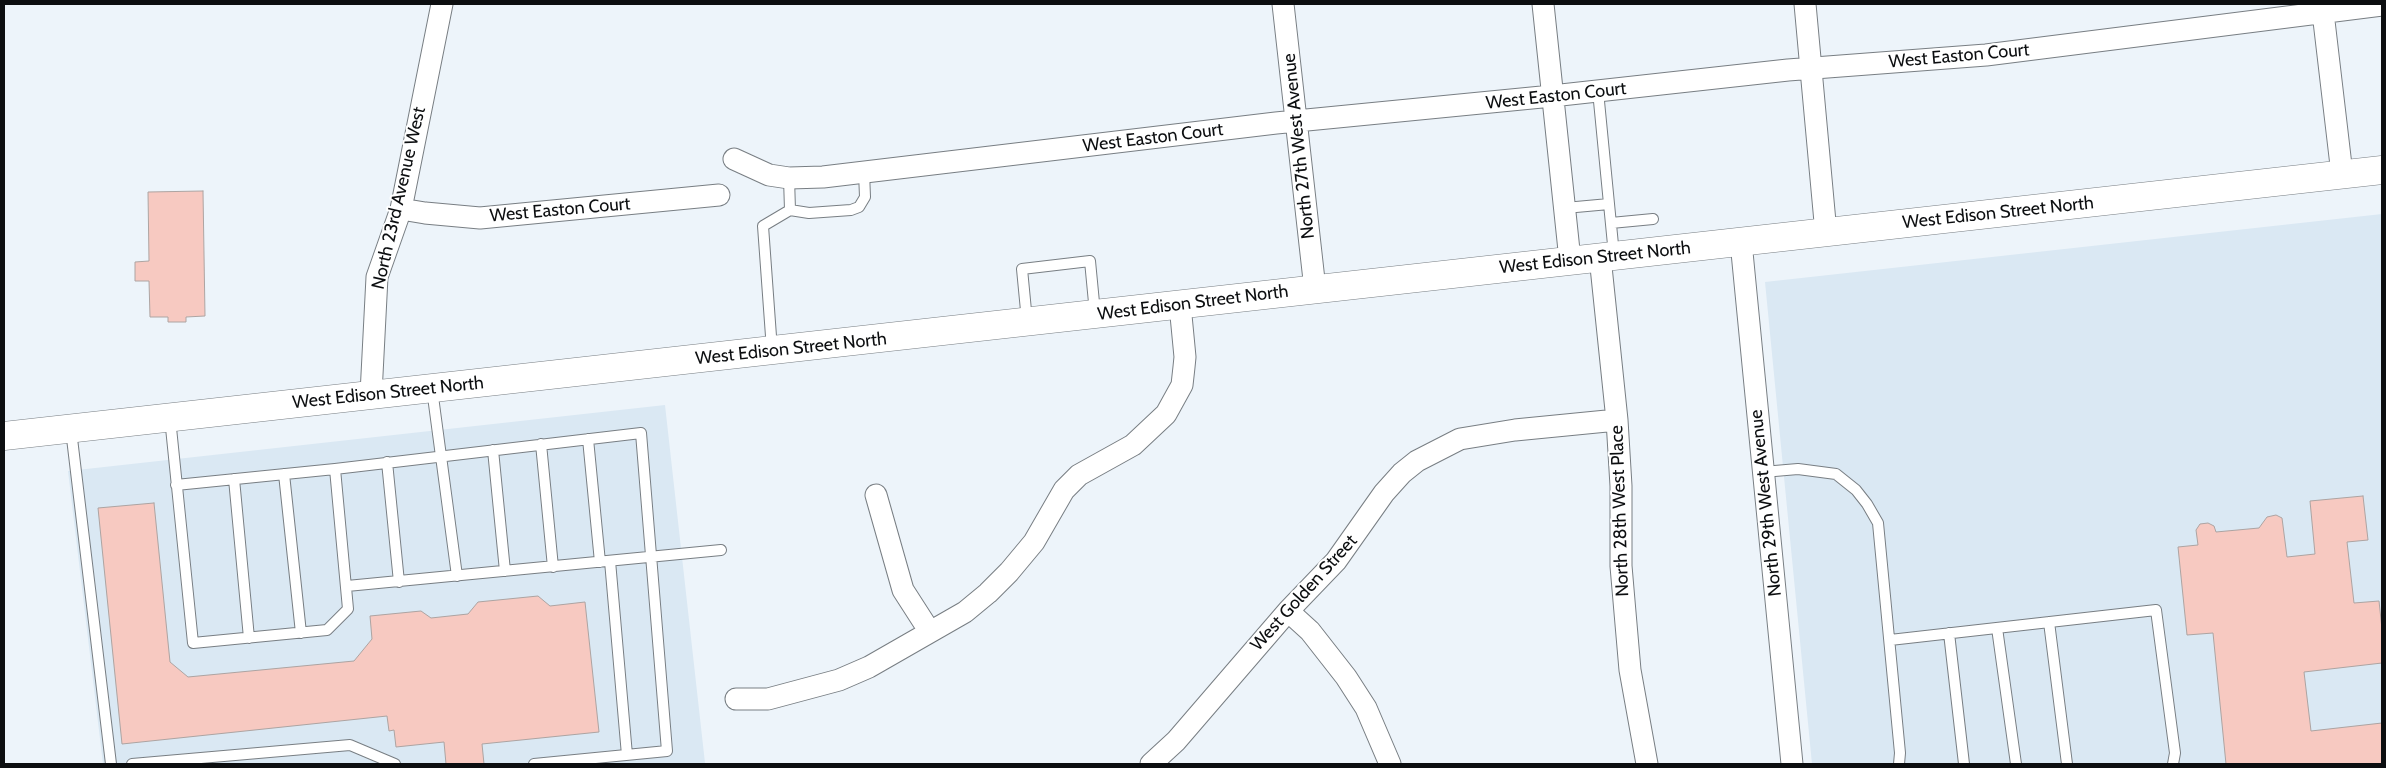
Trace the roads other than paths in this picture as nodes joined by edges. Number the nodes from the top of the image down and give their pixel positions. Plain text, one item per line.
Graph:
1 (442, 4) edge
2 (1283, 4) edge
3 (1543, 4) edge
4 (1805, 4) edge
5 (2382, 5) edge
6 (2323, 8) edge
7 (1812, 69) junction
8 (1598, 91) junction
9 (1552, 96) junction
10 (1296, 122) junction
11 (734, 158) dead end
12 (2382, 170) edge
13 (864, 172) junction
14 (2342, 174) junction
15 (789, 178) junction
16 (719, 196) dead end
17 (1609, 204) junction
18 (1564, 208) junction
19 (401, 209) junction
20 (790, 210) junction
21 (1653, 219) dead end
22 (1611, 223) junction
23 (1826, 233) junction
24 (1741, 242) junction
25 (1607, 256) junction
26 (1570, 260) junction
27 (1315, 289) junction
28 (1180, 304) junction
29 (1096, 314) junction
30 (1027, 323) junction
31 (772, 351) junction
32 (432, 388) junction
33 (371, 394) junction
34 (170, 417) junction
35 (1617, 420) junction
36 (71, 428) junction
37 (4, 436) edge
38 (588, 439) junction
39 (541, 444) junction
40 (494, 450) junction
41 (441, 456) junction
42 (387, 462) junction
43 (335, 469) junction
44 (1763, 472) junction
45 (284, 474) junction
46 (234, 479) junction
47 (176, 484) junction
48 (876, 495) dead end
49 (721, 550) dead end
50 (652, 557) junction
51 (605, 562) junction
52 (553, 567) junction
53 (505, 572) junction
54 (456, 576) junction
55 (399, 582) junction
56 (347, 586) junction
57 (1288, 611) junction
58 (2049, 622) junction
59 (1997, 628) junction
60 (930, 632) junction
61 (301, 633) junction
62 (1949, 633) junction
63 (249, 638) junction
64 (1890, 640) junction
65 (736, 699) dead end
66 (627, 755) junction
67 (111, 764) edge
68 (132, 764) edge
69 (395, 764) edge
70 (534, 764) edge
71 (1151, 764) edge
72 (1390, 764) edge
73 (1647, 764) edge
74 (1792, 764) edge
75 (1899, 764) edge
76 (1964, 764) edge
77 (2016, 764) edge
78 (2067, 764) edge
79 (2174, 764) edge

1 - 19 street, North 23rd Avenue West
2 - 10 street, North 27th West Avenue
3 - 9 street
4 - 7 street
5 - 6 street, West Easton Court
6 - 7 street, West Easton Court
6 - 14 street
7 - 8 street, West Easton Court
7 - 23 street
8 - 9 street, West Easton Court
8 - 17 lane
9 - 10 street, West Easton Court
9 - 18 street
10 - 13 street, West Easton Court
10 - 27 street, North 27th West Avenue
11 - 15 street, West Easton Court
12 - 14 main road, West Edison Street North
13 - 15 street, West Easton Court
13 - 20 lane
14 - 23 main road, West Edison Street North
15 - 20 lane
16 - 19 street, West Easton Court
17 - 18 lane
17 - 22 lane
18 - 26 street
19 - 33 street, North 23rd Avenue West
20 - 31 lane
21 - 22 lane
22 - 25 lane
23 - 24 main road, West Edison Street North
24 - 25 main road, West Edison Street North
24 - 44 street, North 29th West Avenue
25 - 26 main road, West Edison Street North
25 - 35 street, North 28th West Place
26 - 27 main road, West Edison Street North
27 - 28 main road, West Edison Street North
28 - 29 main road, West Edison Street North
28 - 60 street
29 - 30 main road, West Edison Street North
29 - 30 lane
30 - 31 main road, West Edison Street North
31 - 32 main road, West Edison Street North
32 - 33 main road, West Edison Street North
32 - 41 lane
33 - 34 main road, West Edison Street North
34 - 36 main road, West Edison Street North
34 - 47 lane
35 - 57 street, West Golden Street
35 - 73 street, North 28th West Place
36 - 37 main road, West Edison Street North
36 - 67 lane
38 - 39 lane
38 - 50 lane
38 - 51 lane
39 - 40 lane
39 - 52 lane
40 - 41 lane
40 - 53 lane
41 - 42 lane
41 - 54 lane
42 - 43 lane
42 - 55 lane
43 - 45 lane
43 - 56 lane
44 - 64 lane
44 - 74 street, North 29th West Avenue
45 - 46 lane
45 - 61 lane
46 - 47 lane
46 - 63 lane
47 - 63 lane
48 - 60 street
49 - 50 lane
50 - 51 lane
50 - 66 lane
51 - 52 lane
51 - 66 lane
52 - 53 lane
53 - 54 lane
54 - 55 lane
55 - 56 lane
56 - 61 lane
57 - 71 street, West Golden Street
57 - 72 street
58 - 59 lane
58 - 78 lane
58 - 79 lane
59 - 62 lane
59 - 77 lane
60 - 65 street
61 - 63 lane
62 - 64 lane
62 - 76 lane
64 - 75 lane
66 - 70 lane
68 - 69 lane

